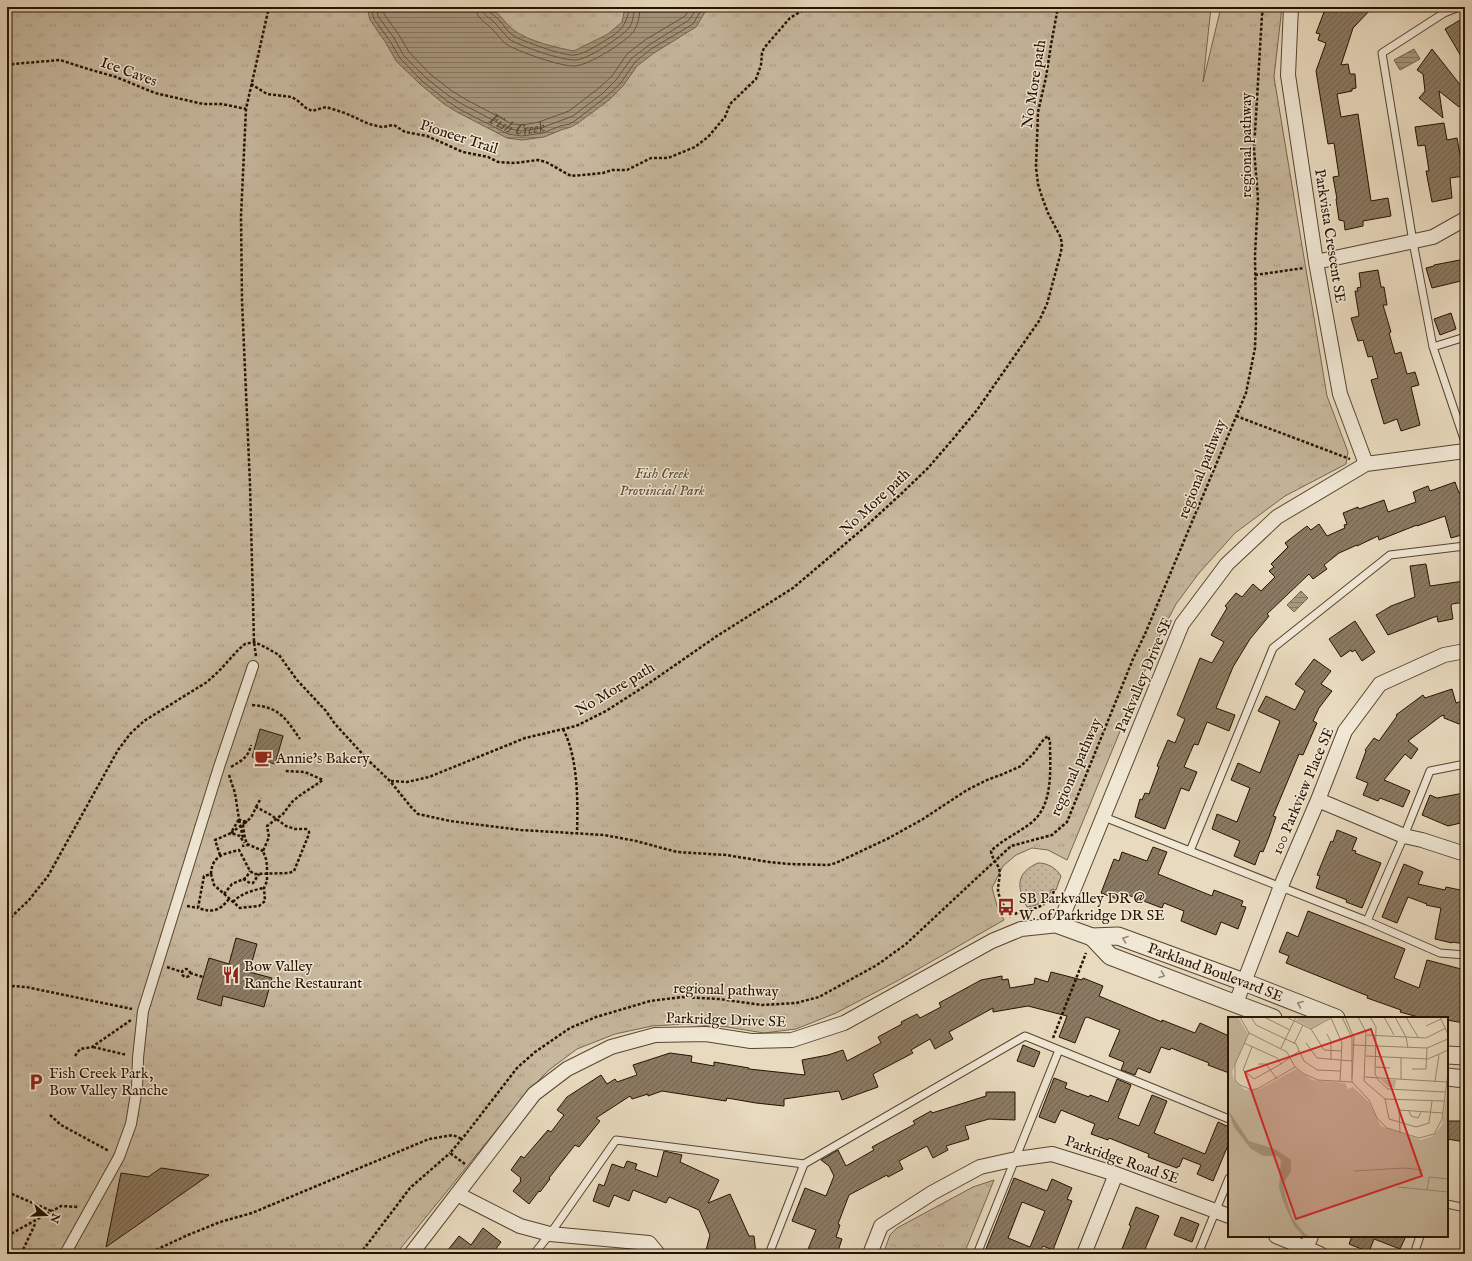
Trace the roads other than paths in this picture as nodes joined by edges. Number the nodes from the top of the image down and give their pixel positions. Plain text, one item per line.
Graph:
1 (1291, 7) edge
2 (1459, 7) edge
3 (1465, 219) edge
4 (1413, 242) junction
5 (1316, 262) junction
6 (1465, 337) edge
7 (1433, 347) junction
8 (1465, 442) edge
9 (1465, 451) edge
10 (1366, 464) junction
11 (1465, 546) edge
12 (1465, 651) edge
13 (253, 666) dead end
14 (1465, 764) edge
15 (1318, 800) junction
16 (1104, 817) junction
17 (1404, 836) junction
18 (1190, 851) junction
19 (1465, 854) edge
20 (1281, 886) junction
21 (1367, 921) junction
22 (1059, 925) junction
23 (1092, 937) junction
24 (1465, 955) edge
25 (1244, 982) junction
26 (1236, 1003) junction
27 (1271, 1017) edge
28 (1333, 1017) edge
29 (1058, 1050) junction
30 (1448, 1055) edge
31 (1465, 1056) edge
32 (1448, 1077) edge
33 (1465, 1079) edge
34 (1228, 1119) edge
35 (1016, 1159) junction
36 (804, 1164) junction
37 (1116, 1174) junction
38 (1228, 1180) edge
39 (457, 1194) junction
40 (1448, 1204) edge
41 (1465, 1207) edge
42 (1215, 1211) junction
43 (1228, 1216) edge
44 (550, 1234) junction
45 (1279, 1237) edge
46 (1420, 1237) edge
47 (1307, 1246) edge
48 (66, 1254) edge
49 (411, 1254) edge
50 (534, 1254) edge
51 (658, 1254) edge
52 (769, 1254) edge
53 (870, 1254) edge
54 (977, 1254) edge
55 (1084, 1254) edge
56 (1198, 1254) edge
57 (1320, 1254) edge
58 (1414, 1254) edge

1 - 5 street, Parkvista Crescent SE
2 - 4 lane
3 - 4 street
4 - 5 street
4 - 7 lane
5 - 10 street, Parkvista Crescent SE
6 - 7 lane
7 - 8 lane
9 - 10 street, Parkvalley Drive SE
10 - 16 street, Parkvalley Drive SE
11 - 18 lane
12 - 15 street, 100 Parkview Place SE
13 - 48 street
14 - 17 lane
15 - 17 street
15 - 20 street, 100 Parkview Place SE
16 - 18 lane
16 - 22 street, Parkvalley Drive SE
17 - 19 street
17 - 21 lane
18 - 20 lane
20 - 21 lane
20 - 25 street, 100 Parkview Place SE
21 - 24 lane
22 - 23 street, Parkland Boulevard SE
22 - 39 street, Parkridge Drive SE
25 -> 23 street, Parkland Boulevard SE
23 -> 26 street, Parkland Boulevard SE
25 - 26 street, 100 Parkview Place SE
28 -> 25 street, Parkland Boulevard SE
26 - 27 street, Parkland Boulevard SE
29 - 34 lane
29 - 35 lane
29 - 36 lane
30 - 31 street
32 - 33 street
35 - 37 street, Parkridge Road SE
35 - 53 street, Parkridge Road SE
35 - 54 lane
36 - 44 lane
36 - 52 lane
37 - 42 street, Parkridge Road SE
37 - 55 street
38 - 42 lane
39 - 44 street
39 - 49 street, Parkridge Drive SE
40 - 41 lane
42 - 43 street, Parkridge Road SE
42 - 56 lane
44 - 50 lane
44 - 51 street
45 - 47 street
46 - 58 lane
47 - 57 street

